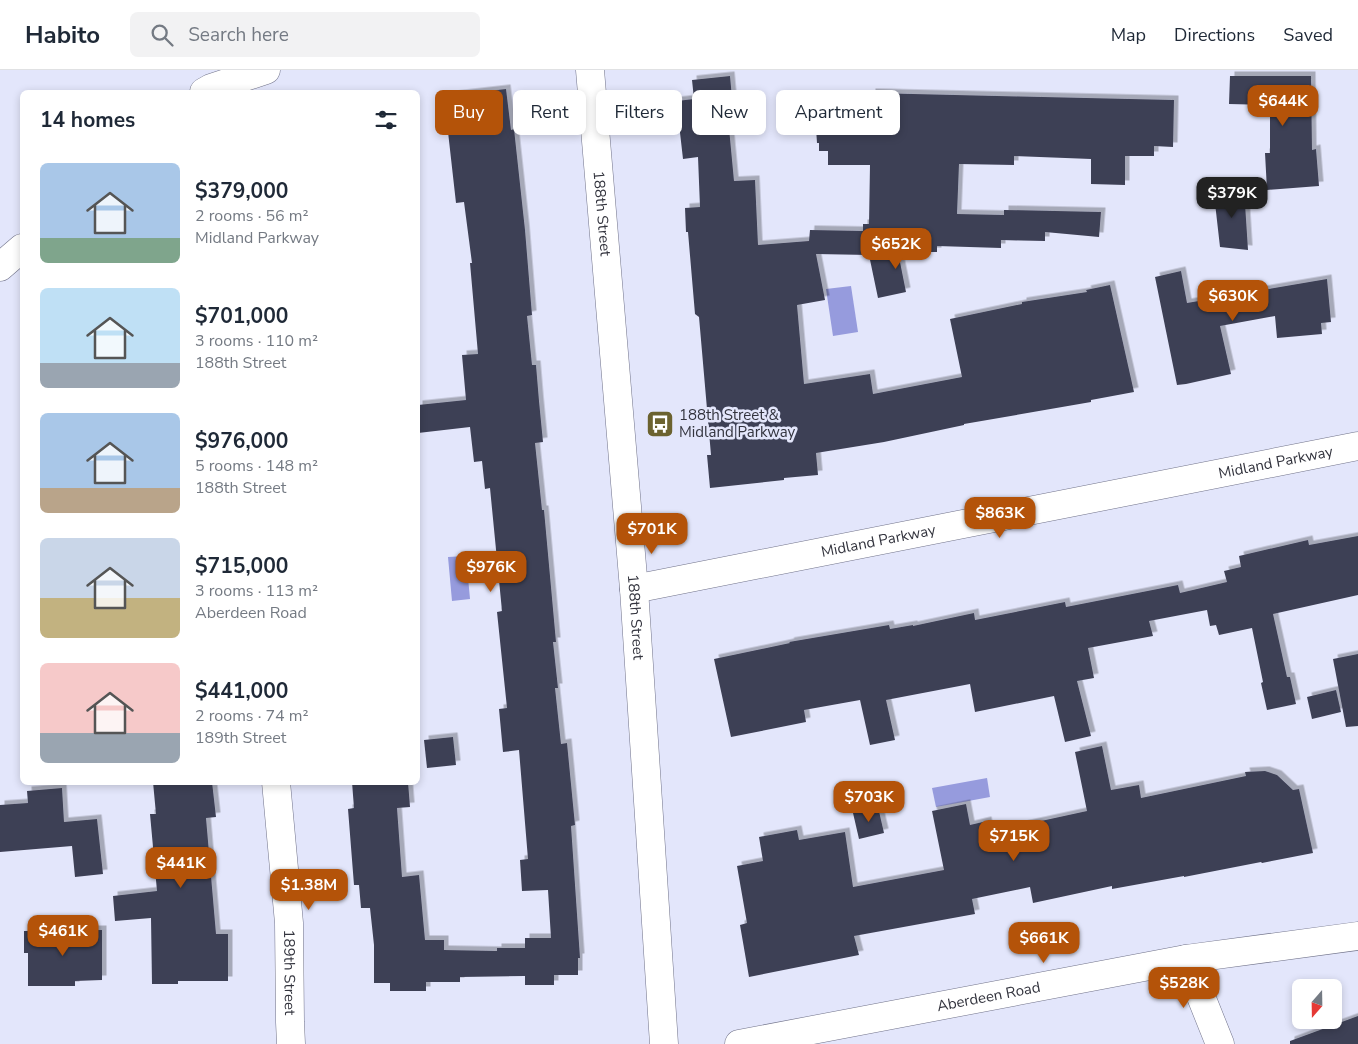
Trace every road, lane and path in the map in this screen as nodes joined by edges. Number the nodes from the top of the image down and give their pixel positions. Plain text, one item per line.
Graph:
1 (266, 70) edge
2 (590, 70) edge
3 (212, 90) edge
4 (20, 250) edge
5 (0, 267) edge
6 (1358, 446) edge
7 (634, 589) junction
8 (276, 785) edge
9 (1358, 936) edge
10 (1186, 959) junction
11 (292, 1044) edge
12 (664, 1044) edge
13 (739, 1044) edge
14 (1220, 1044) edge

1 - 3 street
2 - 7 street, 188th Street
4 - 5 street
6 - 7 street, Midland Parkway
7 - 12 street, 188th Street
8 - 11 street, 189th Street
9 - 10 street, Aberdeen Road
10 - 13 street, Aberdeen Road
10 - 14 street

